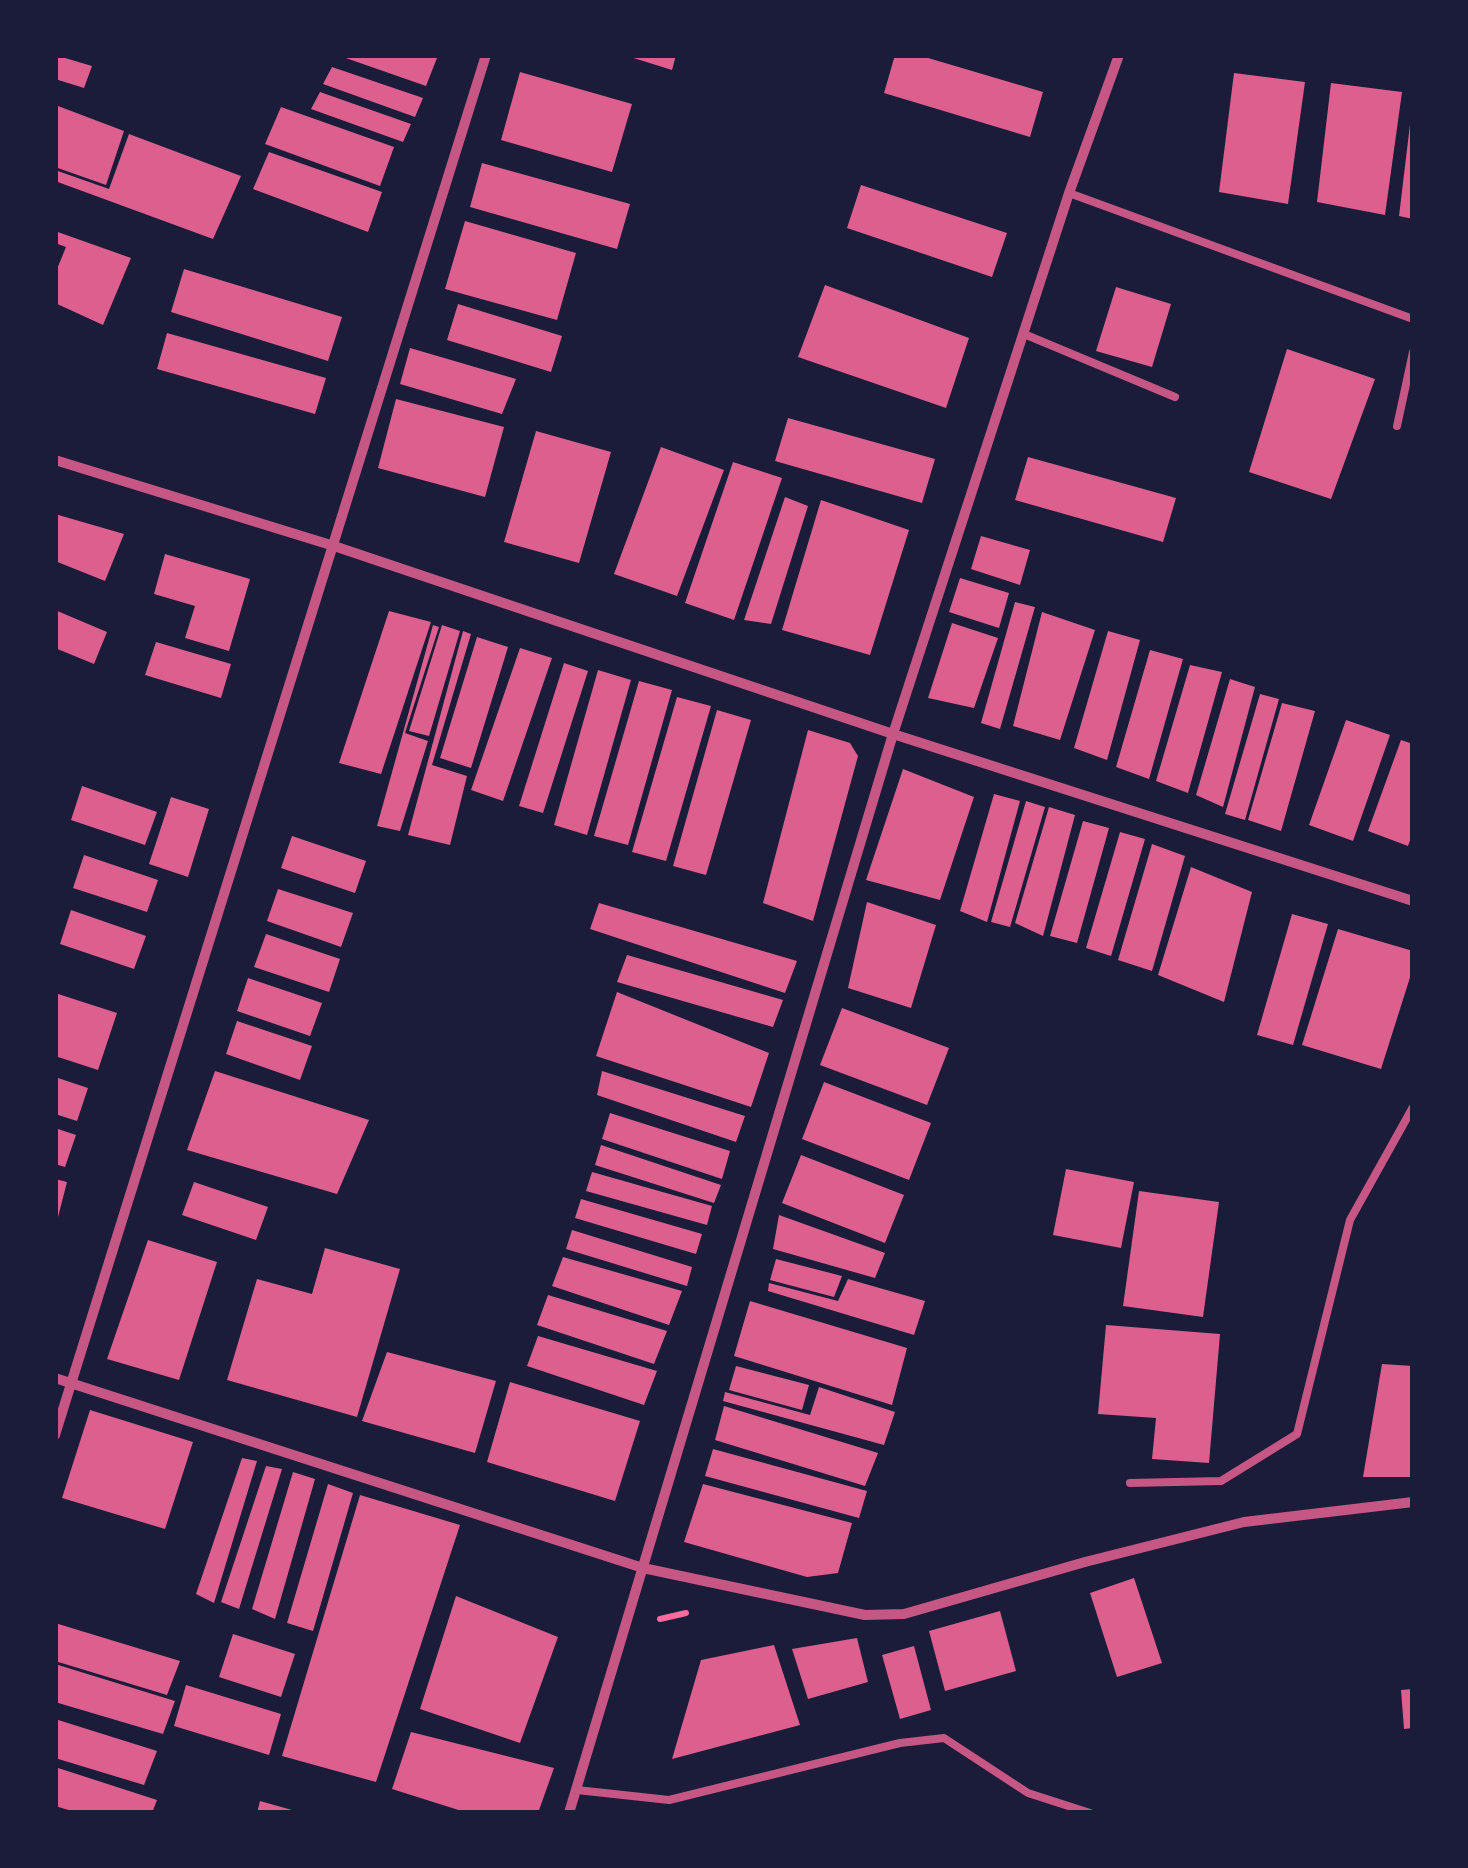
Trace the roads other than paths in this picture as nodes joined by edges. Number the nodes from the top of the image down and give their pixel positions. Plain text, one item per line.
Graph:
1 (486, 55) edge
2 (1120, 55) edge
3 (1070, 193) junction
4 (1413, 319) edge
5 (1024, 334) junction
6 (1413, 352) edge
7 (1175, 398) dead end
8 (1397, 426) dead end
9 (55, 460) edge
10 (334, 546) junction
11 (893, 734) junction
12 (1413, 901) edge
13 (1413, 1107) edge
14 (55, 1378) edge
15 (71, 1383) junction
16 (55, 1435) edge
17 (1130, 1483) dead end
18 (1413, 1502) edge
19 (643, 1568) junction
20 (577, 1790) junction
21 (569, 1813) edge
22 (1090, 1813) edge

1 - 10 street
2 - 3 street
3 - 4 lane
3 - 5 street
5 - 7 lane
5 - 11 street
6 - 8 lane
9 - 10 street
10 - 11 street
10 - 15 street
11 - 12 street
11 - 19 street
13 - 17 lane
14 - 15 street
15 - 16 street
15 - 19 street
18 - 19 street
19 - 20 street
20 - 21 street
20 - 22 lane

